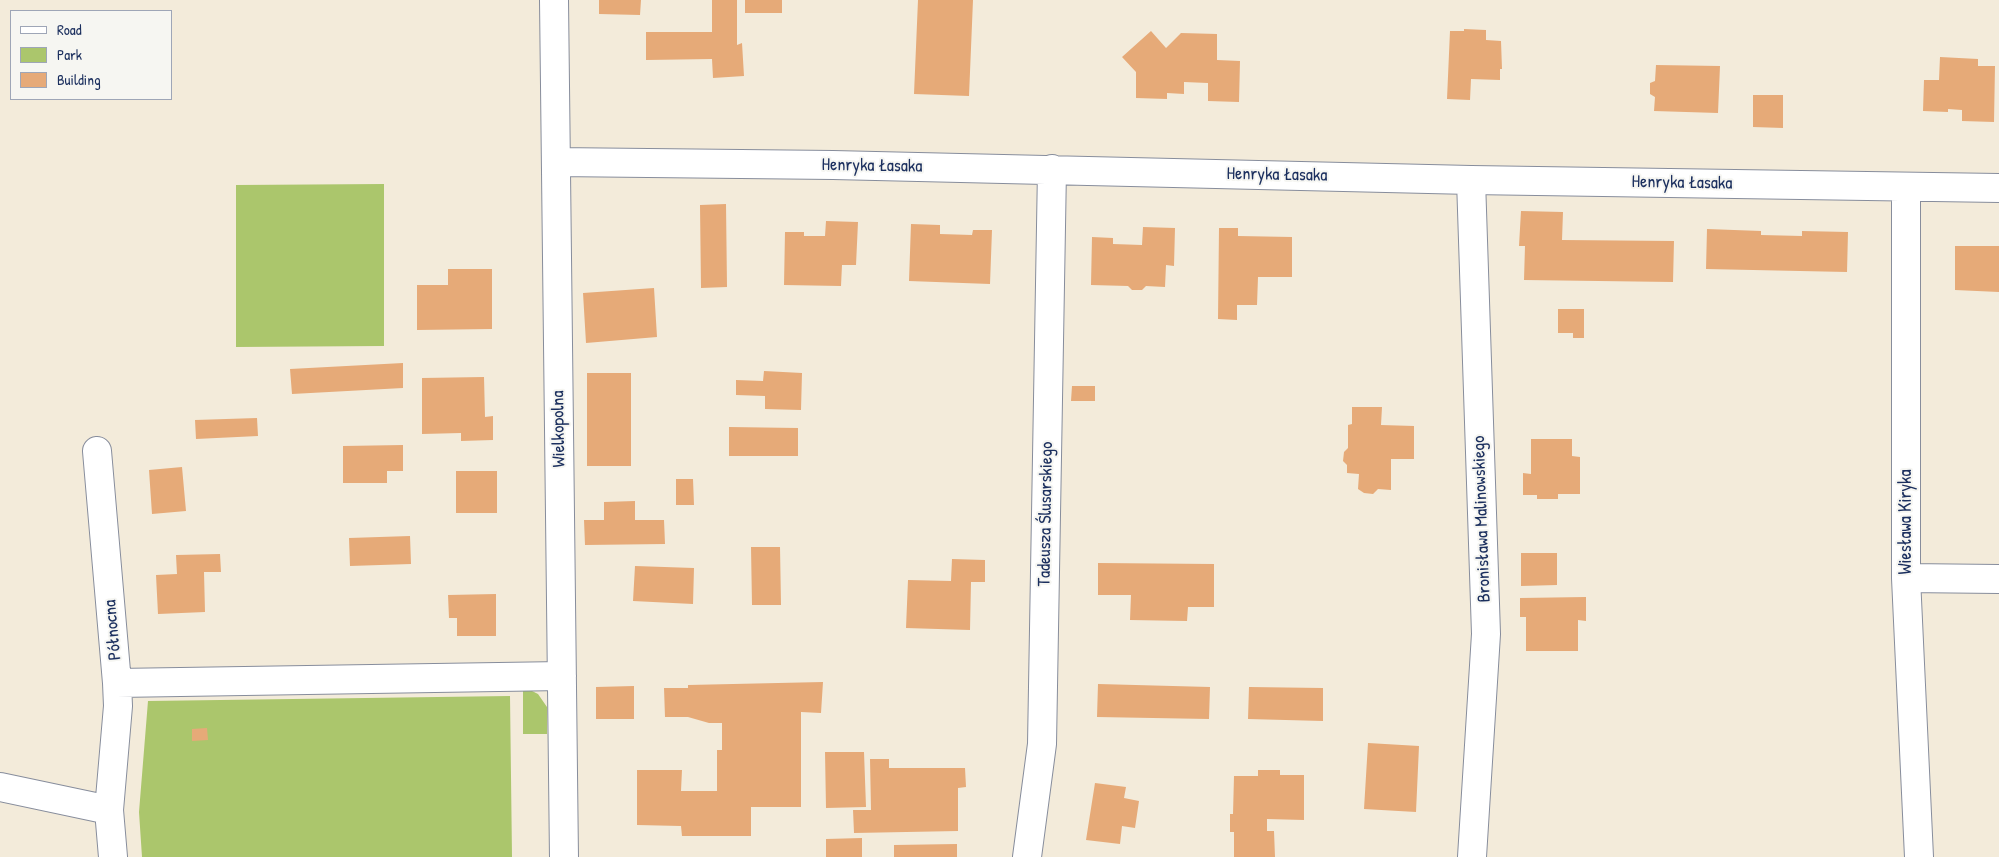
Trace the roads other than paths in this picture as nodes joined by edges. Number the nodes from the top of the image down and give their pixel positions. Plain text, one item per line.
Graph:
1 (554, 0) edge
2 (556, 162) junction
3 (1052, 169) junction
4 (1471, 180) junction
5 (1906, 187) junction
6 (1999, 188) edge
7 (97, 451) dead end
8 (1906, 578) junction
9 (1999, 579) edge
10 (562, 676) junction
11 (117, 683) junction
12 (0, 787) edge
13 (109, 810) junction
14 (113, 857) edge
15 (564, 857) edge
16 (1027, 857) edge
17 (1472, 857) edge
18 (1919, 857) edge

1 - 2 street, Wielkopolna
2 - 3 street, Henryka Łasaka
2 - 10 street, Wielkopolna
3 - 4 street, Henryka Łasaka
3 - 16 street, Tadeusza Ślusarskiego
4 - 5 street, Henryka Łasaka
4 - 17 street, Bronisława Malinowskiego
5 - 6 street, Henryka Łasaka
5 - 8 street, Wiesława Kiryka
7 - 11 street, Północna
8 - 9 street
8 - 18 street, Wiesława Kiryka
10 - 11 street
10 - 15 street, Wielkopolna
11 - 13 street, Północna
12 - 13 street
13 - 14 street, Północna

